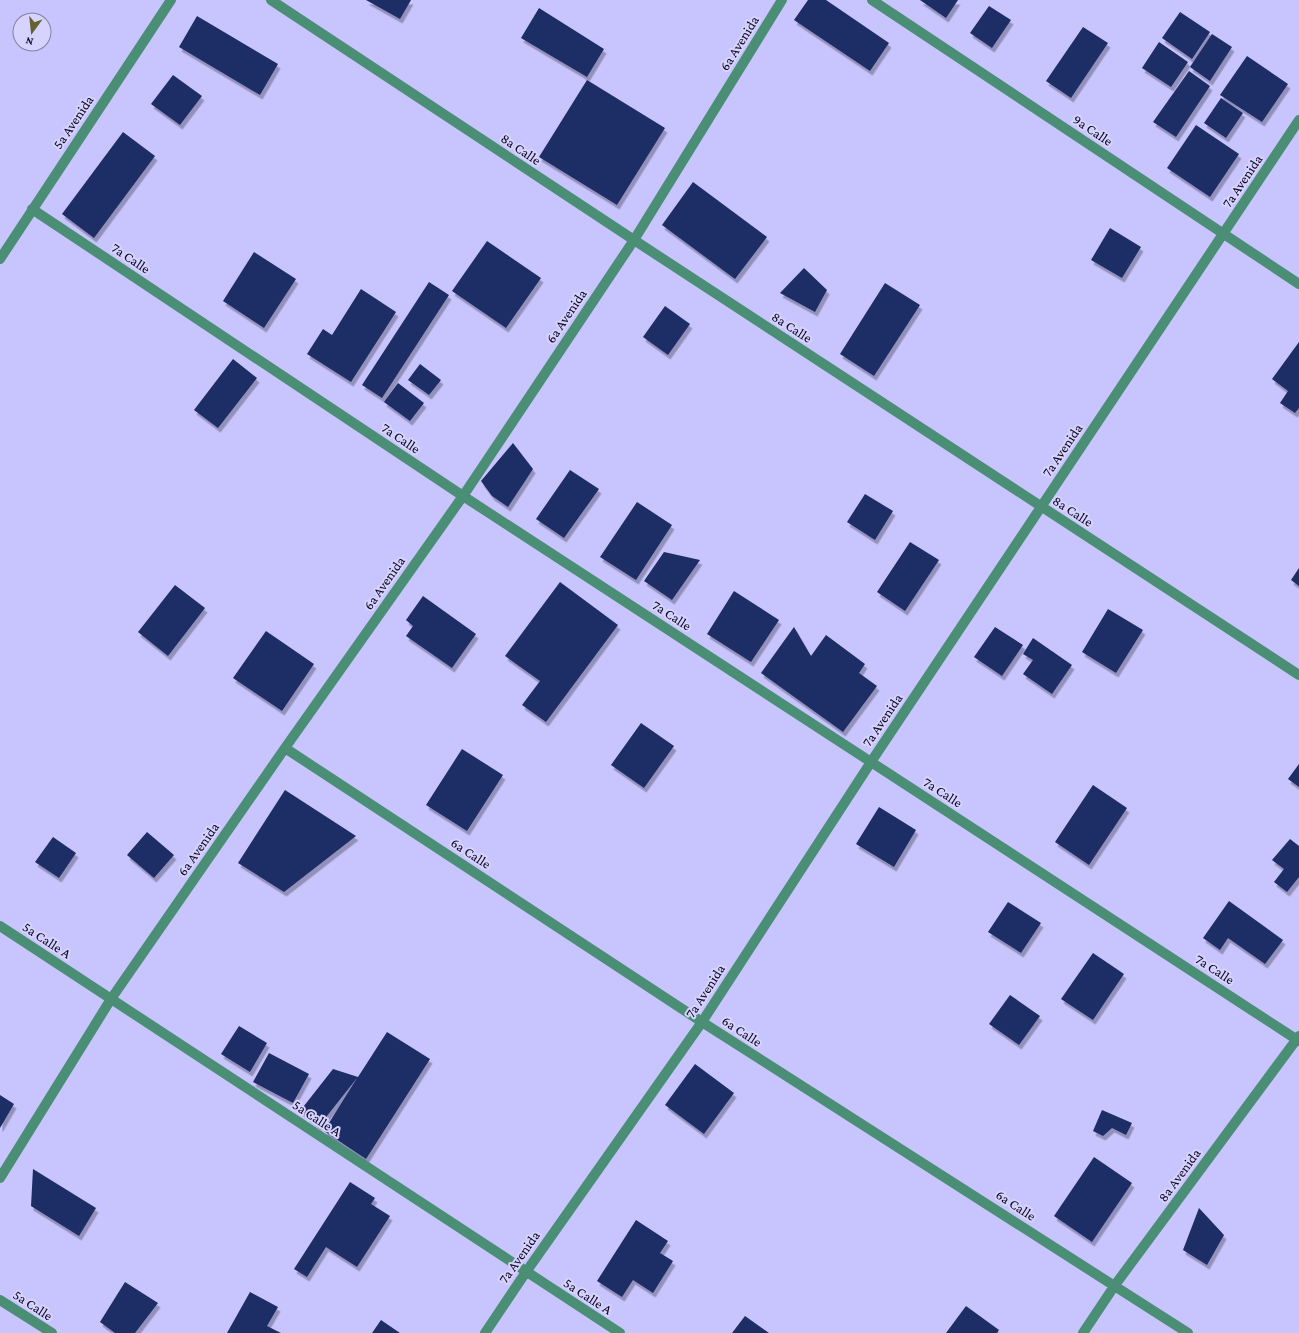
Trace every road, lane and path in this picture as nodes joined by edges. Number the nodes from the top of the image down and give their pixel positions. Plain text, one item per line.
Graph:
1 (171, 0) edge
2 (271, 0) edge
3 (782, 0) edge
4 (872, 0) edge
5 (1299, 120) edge
6 (32, 209) junction
7 (1224, 233) junction
8 (634, 240) junction
9 (0, 259) edge
10 (1299, 284) edge
11 (463, 496) junction
12 (1041, 507) junction
13 (1299, 675) edge
14 (285, 748) junction
15 (871, 762) junction
16 (0, 926) edge
17 (111, 999) junction
18 (702, 1022) junction
19 (1298, 1038) edge
20 (0, 1178) edge
21 (526, 1272) junction
22 (1115, 1285) junction
23 (0, 1300) edge
24 (52, 1333) edge
25 (485, 1333) edge
26 (620, 1333) edge
27 (1083, 1333) edge
28 (1188, 1333) edge

1 - 6 street, 5a Avenida
2 - 8 street, 8a Calle
3 - 8 street, 6a Avenida
4 - 7 street, 9a Calle
5 - 7 street, 7a Avenida
6 - 9 street, 5a Avenida
6 - 11 street, 7a Calle
7 - 10 street, 9a Calle
7 - 12 street, 7a Avenida
8 - 11 street, 6a Avenida
8 - 12 street, 8a Calle
11 - 14 street, 6a Avenida
11 - 15 street, 7a Calle
12 - 13 street, 8a Calle
12 - 15 street, 7a Avenida
14 - 17 street, 6a Avenida
14 - 18 street, 6a Calle
15 - 18 street, 7a Avenida
15 - 19 street, 7a Calle
16 - 17 street, 5a Calle A
17 - 20 street, 6a Avenida
17 - 21 street, 5a Calle A
18 - 21 street, 7a Avenida
18 - 22 street, 6a Calle
19 - 22 street, 8a Avenida
21 - 25 street, 7a Avenida
21 - 26 street, 5a Calle A
22 - 27 street, 8a Avenida
22 - 28 street, 6a Calle
23 - 24 street, 5a Calle

